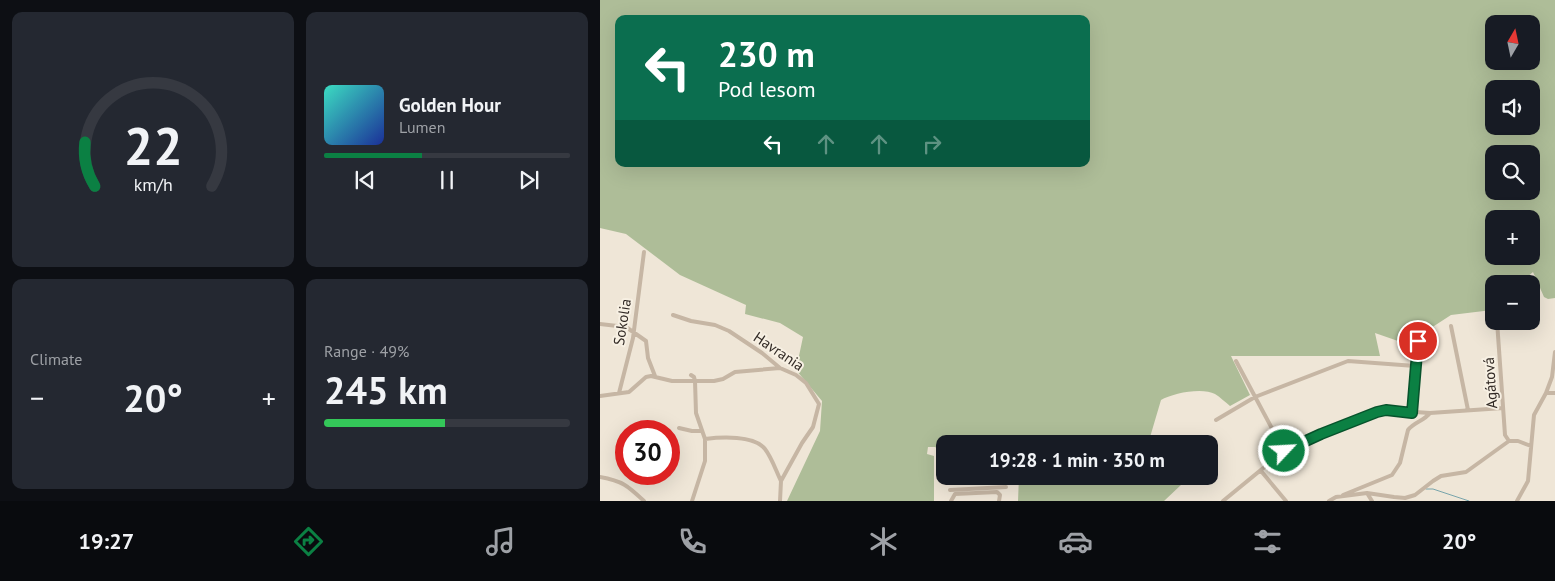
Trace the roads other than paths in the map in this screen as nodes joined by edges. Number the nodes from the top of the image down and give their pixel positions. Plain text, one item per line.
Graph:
1 (644, 252) dead end
2 (673, 315) dead end
3 (600, 324) edge
4 (1451, 326) dead end
5 (1498, 330) edge
6 (633, 332) junction
7 (1418, 341) dead end
8 (1555, 352) edge
9 (1236, 361) dead end
10 (1415, 366) junction
11 (780, 368) junction
12 (655, 376) junction
13 (690, 376) dead end
14 (695, 381) junction
15 (618, 393) junction
16 (1546, 393) junction
17 (1555, 393) edge
18 (600, 396) edge
19 (1255, 397) junction
20 (1503, 408) junction
21 (1468, 410) junction
22 (1412, 413) junction
23 (1430, 413) junction
24 (1216, 420) dead end
25 (680, 428) edge
26 (701, 431) junction
27 (705, 439) junction
28 (1509, 441) junction
29 (1531, 446) junction
30 (1284, 451) junction
31 (1260, 471) junction
32 (600, 477) edge
33 (781, 481) junction
34 (1364, 486) junction
35 (1006, 487) dead end
36 (950, 490) dead end
37 (987, 490) junction
38 (966, 492) junction
39 (1367, 493) junction
40 (1336, 497) junction
41 (644, 501) edge
42 (692, 501) edge
43 (780, 501) edge
44 (951, 501) edge
45 (999, 501) edge
46 (1223, 501) edge
47 (1286, 501) edge
48 (1329, 501) edge
49 (1372, 501) edge
50 (1517, 501) edge

1 - 6 street, Sokolia
2 - 11 street, Havrania
3 - 6 street
4 - 21 street
5 - 20 street, Agátová
6 - 12 street
6 - 15 street, Sokolia
7 - 10 street
8 - 16 street
9 - 19 street
10 - 19 street
10 - 22 street
11 - 14 street
11 - 33 street, Havrania
12 - 14 street
12 - 15 street
13 - 14 street
14 - 26 street
15 - 18 street
16 - 17 street
16 - 29 street
19 - 24 street
19 - 30 street
20 - 21 street
20 - 28 street, Agátová
21 - 23 street
22 - 23 street
22 - 30 street
23 - 34 street
25 - 26 street
26 - 27 street
27 - 33 street
27 - 42 street
28 - 29 street
28 - 39 street
29 - 50 street
30 - 31 street
31 - 46 street
31 - 47 street
32 - 41 street
33 - 43 street, Havrania
34 - 39 street
34 - 40 street
35 - 37 street
36 - 38 street
37 - 38 street
37 - 45 street
38 - 44 street
39 - 40 street
39 - 49 street
40 - 48 street

